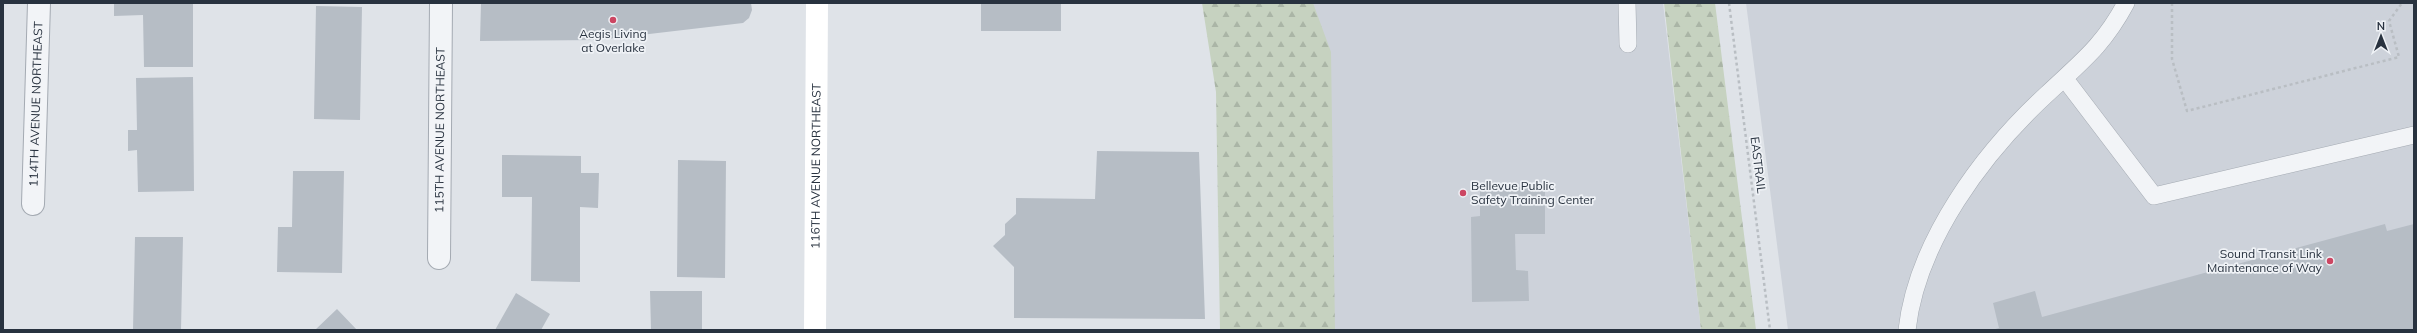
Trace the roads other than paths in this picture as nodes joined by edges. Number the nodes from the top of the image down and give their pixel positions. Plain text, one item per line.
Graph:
1 (39, 3) edge
2 (441, 3) edge
3 (817, 3) edge
4 (1627, 3) edge
5 (2126, 3) edge
6 (1628, 44) dead end
7 (2065, 79) junction
8 (2414, 134) edge
9 (33, 204) dead end
10 (439, 258) dead end
11 (816, 330) edge
12 (1907, 330) edge

1 - 9 street, 114TH AVENUE NORTHEAST
2 - 10 street, 115TH AVENUE NORTHEAST
3 - 11 main road, 116TH AVENUE NORTHEAST
4 - 6 lane
5 - 7 lane
7 - 8 lane
7 - 12 lane

